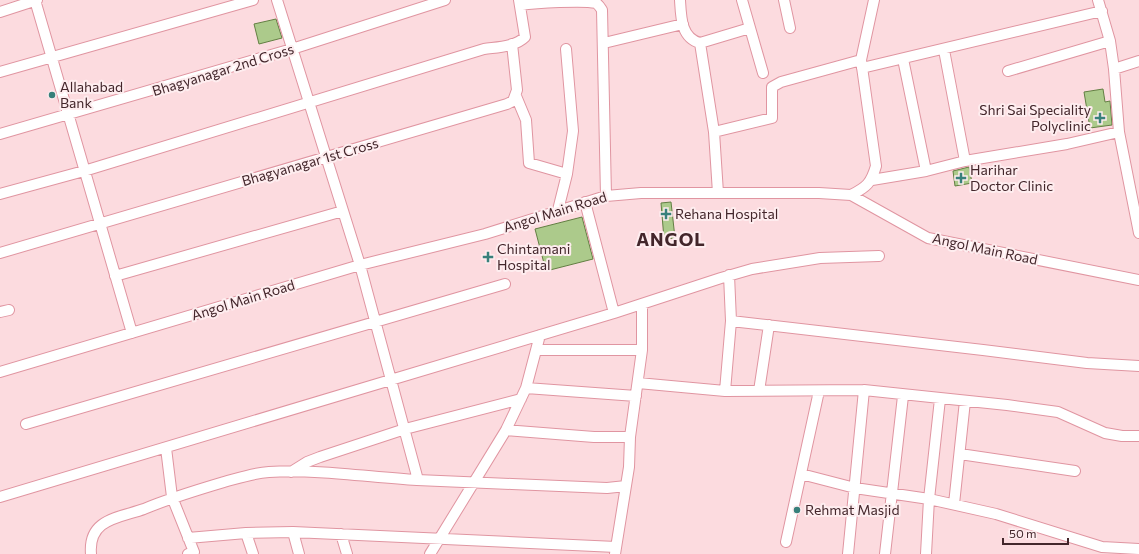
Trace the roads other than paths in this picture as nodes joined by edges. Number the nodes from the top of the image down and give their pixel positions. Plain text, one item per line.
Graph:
1 (35, 0) edge
2 (253, 0) edge
3 (277, 0) edge
4 (445, 0) edge
5 (680, 0) edge
6 (742, 0) edge
7 (784, 0) edge
8 (874, 0) edge
9 (1098, 0) edge
10 (520, 2) edge
11 (1102, 11) junction
12 (0, 12) edge
13 (683, 24) junction
14 (750, 28) junction
15 (790, 28) dead end
16 (1110, 41) junction
17 (604, 43) junction
18 (700, 43) junction
19 (512, 44) junction
20 (292, 49) junction
21 (566, 49) dead end
22 (944, 50) junction
23 (51, 57) junction
24 (903, 59) junction
25 (1139, 61) edge
26 (861, 64) junction
27 (1114, 68) junction
28 (1008, 71) dead end
29 (0, 72) edge
30 (763, 73) dead end
31 (516, 96) junction
32 (309, 102) junction
33 (68, 115) junction
34 (714, 132) junction
35 (1119, 132) junction
36 (0, 134) edge
37 (326, 157) junction
38 (965, 162) junction
39 (84, 171) junction
40 (926, 171) junction
41 (566, 174) junction
42 (872, 180) junction
43 (718, 193) junction
44 (0, 194) edge
45 (851, 195) junction
46 (606, 196) junction
47 (585, 202) junction
48 (558, 210) junction
49 (343, 211) junction
50 (100, 224) junction
51 (1139, 233) edge
52 (0, 254) edge
53 (879, 256) dead end
54 (360, 265) junction
55 (115, 276) junction
56 (729, 276) junction
57 (1139, 280) edge
58 (505, 284) dead end
59 (642, 304) junction
60 (614, 313) junction
61 (376, 321) junction
62 (731, 321) junction
63 (769, 325) junction
64 (132, 333) junction
65 (540, 334) junction
66 (536, 350) junction
67 (642, 350) junction
68 (1139, 366) edge
69 (0, 372) edge
70 (392, 380) junction
71 (638, 383) junction
72 (526, 388) junction
73 (864, 390) junction
74 (725, 391) junction
75 (759, 391) junction
76 (819, 391) junction
77 (636, 396) junction
78 (903, 396) junction
79 (521, 399) junction
80 (940, 399) junction
81 (965, 401) junction
82 (26, 424) dead end
83 (405, 429) junction
84 (506, 430) junction
85 (1139, 436) edge
86 (630, 437) junction
87 (166, 448) junction
88 (960, 454) junction
89 (1075, 471) dead end
90 (291, 472) junction
91 (801, 474) junction
92 (418, 480) junction
93 (474, 482) junction
94 (626, 486) junction
95 (855, 488) junction
96 (891, 493) junction
97 (0, 496) edge
98 (172, 497) junction
99 (929, 499) junction
100 (954, 504) junction
101 (293, 532) junction
102 (246, 533) junction
103 (341, 534) junction
104 (188, 538) junction
105 (437, 540) junction
106 (786, 542) dead end
107 (1139, 549) edge
108 (616, 550) edge
109 (192, 553) edge
110 (92, 554) edge
111 (252, 554) edge
112 (299, 554) edge
113 (347, 554) edge
114 (430, 554) edge
115 (848, 554) edge
116 (885, 554) edge
117 (926, 554) edge

1 - 12 street
1 - 23 street
2 - 23 street
3 - 20 street
4 - 20 street, Bhagyanagar 2nd Cross
5 - 13 street
6 - 14 street
7 - 15 street
8 - 26 street
9 - 11 street
10 - 17 street
10 - 19 street
11 - 16 street
11 - 22 street
13 - 17 street
13 - 18 street
14 - 18 street
14 - 30 street
16 - 27 street
16 - 28 street
17 - 46 street
18 - 34 street
19 - 31 street
19 - 32 street
20 - 32 street
20 - 33 street, Bhagyanagar 2nd Cross
21 - 41 street
22 - 24 street
22 - 38 street
23 - 29 street
23 - 33 street
24 - 26 street
24 - 40 street
25 - 27 street
26 - 34 street
26 - 42 street
27 - 35 street
31 - 37 street, Bhagyanagar 1st Cross
31 - 41 street
32 - 37 street
32 - 39 street
33 - 36 street, Bhagyanagar 2nd Cross
33 - 39 street
34 - 43 street
35 - 38 street
35 - 51 street
37 - 49 street
37 - 50 street, Bhagyanagar 1st Cross
38 - 40 street
39 - 44 street
39 - 50 street
40 - 42 street
41 - 48 street
42 - 45 street
43 - 45 street, Angol Main Road
43 - 46 street, Angol Main Road
45 - 57 street, Angol Main Road
46 - 47 street, Angol Main Road
47 - 48 street, Angol Main Road
47 - 60 street
48 - 54 street, Angol Main Road
49 - 54 street
49 - 55 street
50 - 52 street, Bhagyanagar 1st Cross
50 - 55 street
53 - 56 street
54 - 61 street
54 - 64 street, Angol Main Road
55 - 64 street
56 - 59 street
56 - 62 street
58 - 61 street
59 - 60 street
59 - 67 street
60 - 65 street
61 - 70 street
61 - 82 street
62 - 63 street
62 - 74 street
63 - 68 street
63 - 75 street
64 - 69 street, Angol Main Road
65 - 66 street
65 - 70 street
66 - 67 street
66 - 72 street
67 - 71 street
70 - 83 street
70 - 87 street
71 - 74 street
71 - 77 street
72 - 77 street
72 - 79 street
73 - 76 street
73 - 78 street
73 - 95 street
74 - 75 street
75 - 76 street
76 - 91 street
77 - 86 street
78 - 80 street
78 - 96 street
79 - 83 street
79 - 84 street
80 - 81 street
80 - 99 street
81 - 85 street
81 - 88 street
83 - 90 street
83 - 92 street
84 - 86 street
84 - 93 street
86 - 94 street
87 - 97 street
87 - 98 street
88 - 89 street
88 - 100 street
90 - 92 street
90 - 98 street
91 - 95 street
91 - 106 street
92 - 93 street
93 - 94 street
93 - 105 street
94 - 108 street
95 - 96 street
95 - 115 street
96 - 99 street
96 - 116 street
98 - 104 street
98 - 110 street
99 - 100 street
99 - 117 street
100 - 107 street
101 - 102 street
101 - 103 street
101 - 112 street
102 - 104 street
102 - 111 street
103 - 105 street
103 - 113 street
104 - 109 street
105 - 108 street
105 - 114 street

